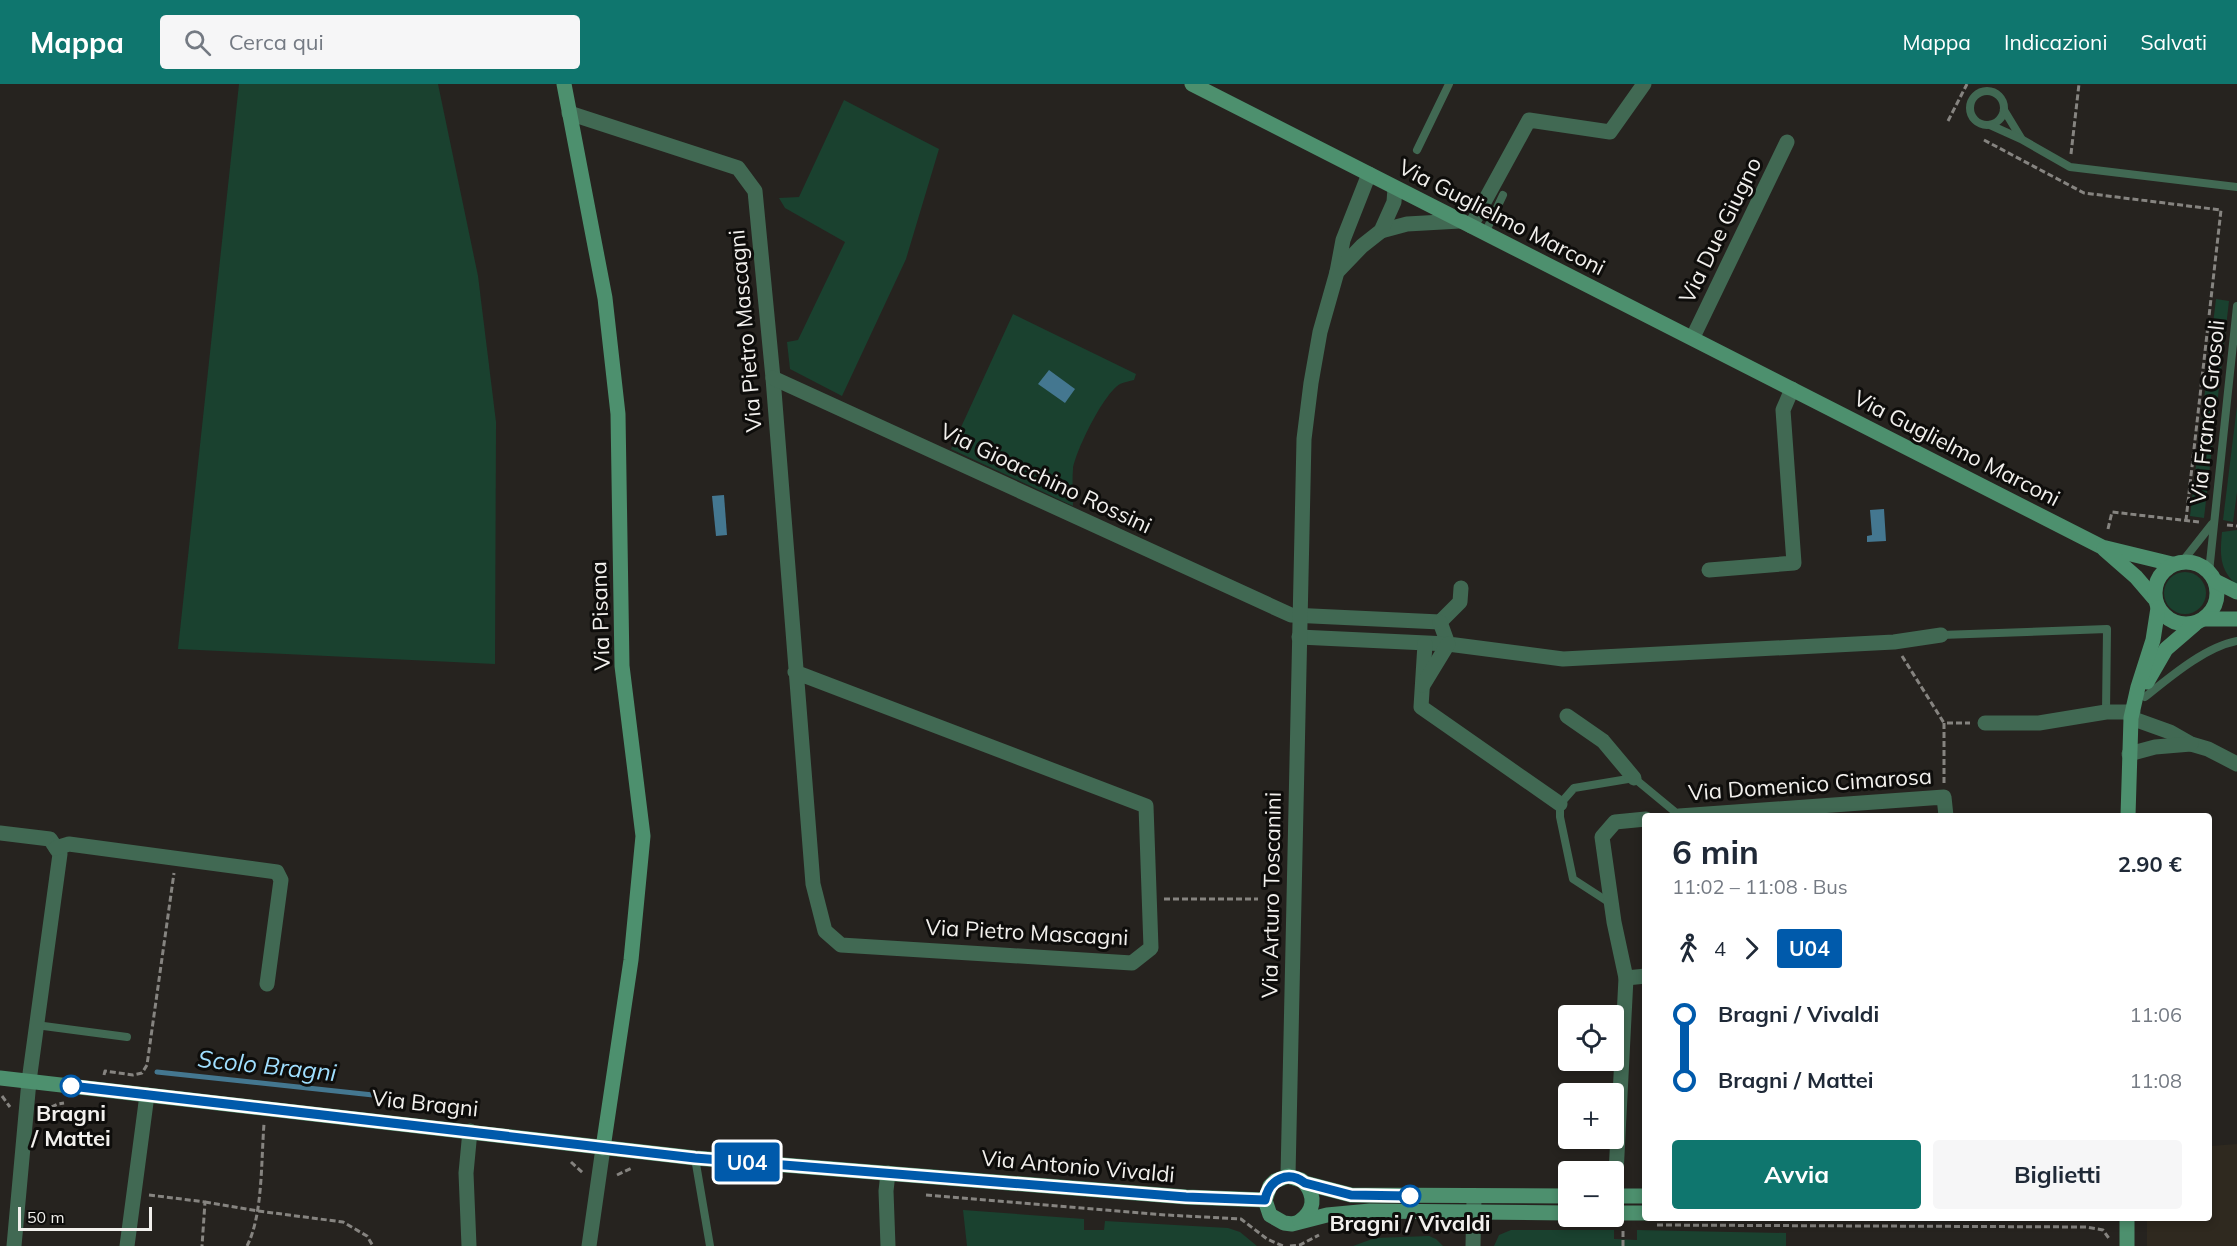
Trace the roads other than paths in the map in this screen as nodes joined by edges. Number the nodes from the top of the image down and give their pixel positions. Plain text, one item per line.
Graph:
1 (564, 84) edge
2 (1192, 84) edge
3 (1449, 84) edge
4 (1644, 84) edge
5 (2004, 110) junction
6 (569, 113) junction
7 (1990, 125) junction
8 (2021, 139) junction
9 (1787, 142) dead end
10 (1417, 150) dead end
11 (1369, 174) junction
12 (2237, 187) edge
13 (1395, 188) junction
14 (1503, 195) dead end
15 (1472, 227) junction
16 (1381, 231) junction
17 (1337, 272) junction
18 (2237, 306) edge
19 (1693, 338) junction
20 (773, 378) junction
21 (1792, 389) junction
22 (2213, 523) junction
23 (2102, 547) junction
24 (2177, 563) junction
25 (1709, 570) dead end
26 (2212, 577) junction
27 (1461, 588) dead end
28 (2237, 592) edge
29 (2156, 603) junction
30 (1300, 615) junction
31 (2237, 619) edge
32 (2200, 621) junction
33 (1440, 622) junction
34 (1941, 635) joint
35 (1299, 637) junction
36 (2237, 641) edge
37 (1425, 644) junction
38 (1448, 644) junction
39 (795, 672) junction
40 (1422, 688) junction
41 (2136, 708) junction
42 (2106, 712) junction
43 (1567, 716) dead end
44 (1985, 723) road end
45 (2191, 744) junction
46 (2129, 754) junction
47 (2237, 764) edge
48 (1634, 778) junction
49 (1560, 804) junction
50 (1675, 813) edge
51 (1719, 813) edge
52 (1946, 813) edge
53 (2128, 813) edge
54 (1642, 819) edge
55 (0, 833) edge
56 (56, 848) junction
57 (1611, 904) junction
58 (1642, 976) edge
59 (1626, 978) junction
60 (267, 984) dead end
61 (36, 1025) junction
62 (127, 1037) dead end
63 (0, 1078) edge
64 (28, 1081) junction
65 (147, 1095) junction
66 (470, 1131) junction
67 (603, 1148) junction
68 (695, 1158) junction
69 (1616, 1161) edge
70 (888, 1173) junction
71 (1288, 1176) junction
72 (1305, 1183) junction
73 (1474, 1196) junction
74 (1558, 1196) edge
75 (1624, 1196) edge
76 (1642, 1196) edge
77 (1265, 1200) junction
78 (1474, 1213) junction
79 (1558, 1218) edge
80 (1624, 1218) edge
81 (1642, 1219) edge
82 (1300, 1221) junction
83 (2127, 1221) edge
84 (14, 1246) edge
85 (127, 1246) edge
86 (469, 1246) edge
87 (588, 1246) edge
88 (710, 1246) edge
89 (888, 1246) edge
90 (1473, 1246) edge
91 (2127, 1246) edge

1 - 6 street, Via Pisana
2 - 11 street, Via Guglielmo Marconi
3 - 10 lane
4 - 15 street
5 - 7 lane
5 - 7 lane
5 - 8 lane
6 - 20 street, Via Pietro Mascagni
6 - 67 street, Via Pisana
7 - 8 lane
8 - 12 lane
9 - 19 street, Via Due Giugno
11 - 13 street, Via Guglielmo Marconi
11 - 17 street
13 - 15 street, Via Guglielmo Marconi
13 - 16 street, Via Arturo Toscanini
14 - 15 lane
15 - 16 street, Via Arturo Toscanini
15 - 19 street, Via Guglielmo Marconi
16 - 17 street, Via Arturo Toscanini
17 - 30 street, Via Arturo Toscanini
18 - 22 lane, Via Franco Grosoli
19 - 21 street, Via Guglielmo Marconi
20 - 30 street, Via Gioacchino Rossini
20 - 39 street, Via Pietro Mascagni
21 - 23 street, Via Guglielmo Marconi
21 - 25 street
22 - 24 lane, Via Franco Grosoli
22 - 26 lane, Via Franco Grosoli
23 - 24 street, Via Guglielmo Marconi
23 - 29 street, Via Guglielmo Marconi
24 - 26 street
24 - 29 street
26 - 28 street
26 - 32 street
27 - 33 street
29 - 32 street
29 - 41 street
30 - 33 street
30 - 35 street, Via Arturo Toscanini
31 - 32 street
32 - 41 street
33 - 38 street
34 - 38 street
34 - 42 lane
35 - 37 street
35 - 71 street, Via Arturo Toscanini
36 - 41 lane
37 - 38 street
37 - 40 street
38 - 40 street
39 - 39 street, Via Pietro Mascagni
40 - 49 street
41 - 42 street
41 - 45 street
41 - 46 street
42 - 44 street
43 - 48 street
45 - 46 street
45 - 47 street
46 - 53 street
48 - 49 lane
48 - 50 lane
49 - 57 lane
51 - 52 street, Via Domenico Cimarosa
54 - 57 street
55 - 56 street
56 - 60 street
56 - 61 street
57 - 59 street
58 - 59 street
59 - 69 street
61 - 62 lane
61 - 64 street
63 - 64 street, Via Bragni
64 - 65 street, Via Bragni
64 - 84 street
65 - 66 street, Via Bragni
65 - 85 street
66 - 67 street, Via Bragni
66 - 86 street
67 - 68 street, Via Antonio Vivaldi
67 - 87 street
68 - 70 street, Via Antonio Vivaldi
68 - 88 lane
70 - 77 street, Via Antonio Vivaldi
70 - 89 street
71 - 72 street
71 - 77 street
72 - 73 street
72 - 82 street
73 - 74 street
73 - 78 street
75 - 76 street
77 - 82 street
78 - 79 street
78 - 82 street
78 - 90 street
80 - 81 street
83 - 91 street

